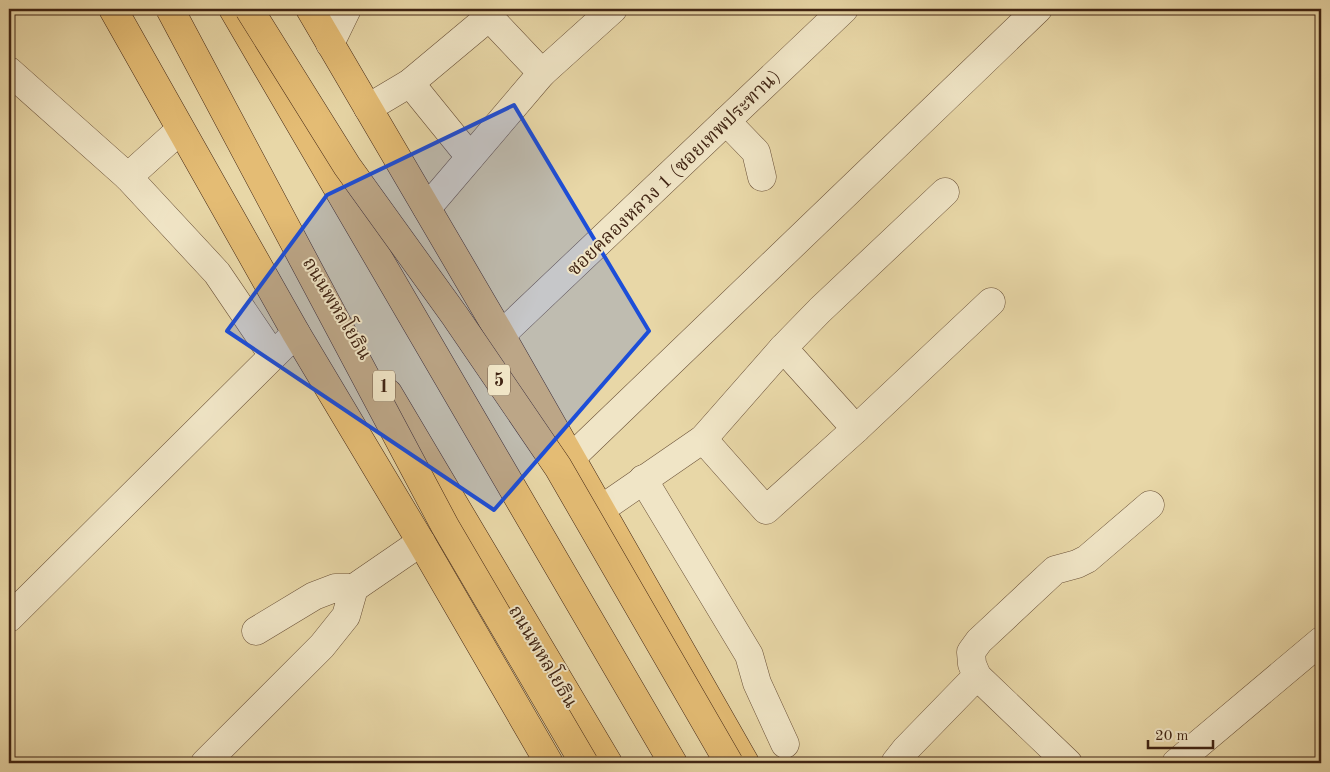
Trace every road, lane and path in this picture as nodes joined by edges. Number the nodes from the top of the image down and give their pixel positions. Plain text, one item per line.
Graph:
1 (112, 9) edge
2 (158, 9) edge
3 (170, 9) edge
4 (233, 9) edge
5 (249, 9) edge
6 (310, 9) edge
7 (347, 9) edge
8 (613, 9) edge
9 (844, 9) edge
10 (1038, 9) edge
11 (494, 13) edge
12 (330, 44) junction
13 (9, 71) edge
14 (542, 73) junction
15 (410, 83) junction
16 (368, 108) junction
17 (726, 121) junction
18 (180, 130) junction
19 (470, 157) junction
20 (128, 177) junction
21 (762, 177) dead end
22 (945, 192) dead end
23 (426, 208) junction
24 (991, 302) dead end
25 (296, 333) junction
26 (501, 335) junction
27 (783, 348) junction
28 (272, 354) junction
29 (856, 429) junction
30 (703, 439) junction
31 (571, 458) junction
32 (643, 480) junction
33 (1150, 505) dead end
34 (600, 510) junction
35 (421, 542) junction
36 (354, 588) junction
37 (9, 618) edge
38 (256, 631) dead end
39 (1321, 641) edge
40 (978, 676) junction
41 (727, 731) junction
42 (785, 744) dead end
43 (907, 759) edge
44 (205, 763) edge
45 (549, 763) edge
46 (584, 763) edge
47 (608, 763) edge
48 (673, 763) edge
49 (723, 763) edge
50 (729, 763) edge
51 (745, 763) edge
52 (1068, 763) edge
53 (1176, 763) edge

1 - 18 main road
2 - 47 main road, ถนนพหลโยธิน / 1
3 - 46 main road, bridge
4 - 48 main road
5 - 50 main road, 5, bridge
6 - 12 main road
7 - 12 street
8 - 14 street
9 - 17 street, ซอยคลองหลวง 1 (ซอยเทพประทาน)
10 - 31 street
11 - 14 street
11 - 15 street
12 - 16 main road
13 - 20 street
14 - 19 street
15 - 16 street
15 - 19 street
16 - 23 main road
17 - 21 street
17 - 26 street, ซอยคลองหลวง 1 (ซอยเทพประทาน)
18 - 20 street
18 - 25 main road
19 - 23 street
20 - 28 street
22 - 27 street
23 - 26 main road
24 - 29 street
25 - 28 street
25 - 35 main road
26 - 31 main road
27 - 29 street
27 - 30 street
28 - 37 street
29 - 30 street
30 - 32 street
31 - 34 main road
32 - 34 street
32 - 42 street
33 - 40 street
34 - 41 main road
35 - 36 street
35 - 45 main road
36 - 38 street
36 - 44 street
39 - 53 street
40 - 43 street
40 - 52 street
41 - 49 main road
41 - 51 main road

